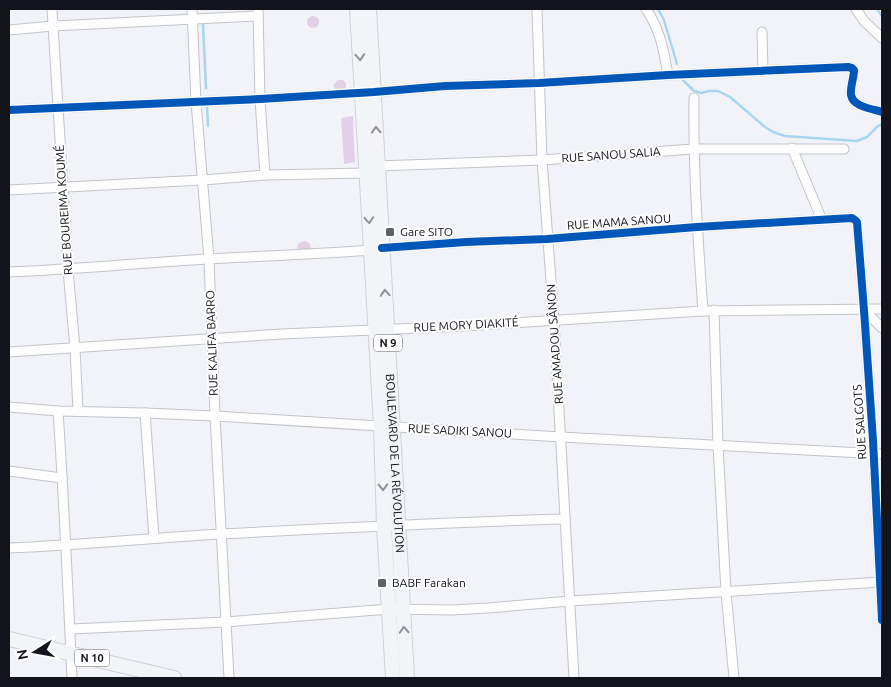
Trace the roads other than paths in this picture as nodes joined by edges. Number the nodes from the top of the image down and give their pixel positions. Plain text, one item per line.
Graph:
1 (52, 9) edge
2 (192, 9) edge
3 (357, 9) edge
4 (368, 9) edge
5 (537, 9) edge
6 (646, 9) edge
7 (856, 9) edge
8 (258, 12) edge
9 (192, 19) junction
10 (53, 26) junction
11 (9, 30) edge
12 (762, 32) dead end
13 (882, 38) edge
14 (763, 70) junction
15 (668, 75) junction
16 (539, 83) junction
17 (368, 92) junction
18 (694, 98) dead end
19 (260, 99) junction
20 (196, 102) junction
21 (58, 108) junction
22 (9, 110) edge
23 (882, 112) edge
24 (792, 148) junction
25 (844, 148) dead end
26 (693, 149) junction
27 (542, 160) junction
28 (372, 169) junction
29 (265, 176) junction
30 (203, 180) junction
31 (63, 187) junction
32 (9, 190) edge
33 (822, 220) junction
34 (857, 222) joint
35 (697, 227) junction
36 (547, 239) junction
37 (376, 249) junction
38 (208, 259) junction
39 (68, 270) junction
40 (9, 272) edge
41 (882, 309) edge
42 (703, 310) junction
43 (714, 310) junction
44 (864, 310) junction
45 (554, 321) junction
46 (882, 328) edge
47 (382, 329) junction
48 (212, 338) junction
49 (75, 348) junction
50 (9, 352) edge
51 (9, 407) edge
52 (58, 411) junction
53 (78, 411) junction
54 (145, 413) junction
55 (215, 416) junction
56 (386, 426) junction
57 (561, 436) junction
58 (718, 445) junction
59 (878, 454) edge
60 (9, 471) edge
61 (62, 478) junction
62 (565, 519) junction
63 (391, 525) junction
64 (221, 534) junction
65 (154, 538) junction
66 (65, 545) junction
67 (9, 548) edge
68 (881, 582) edge
69 (726, 592) junction
70 (570, 601) junction
71 (396, 609) junction
72 (882, 620) edge
73 (226, 622) junction
74 (71, 630) junction
75 (9, 639) edge
76 (9, 648) edge
77 (71, 658) junction
78 (72, 678) edge
79 (139, 678) edge
80 (174, 678) edge
81 (229, 678) edge
82 (393, 678) edge
83 (407, 678) edge
84 (574, 678) edge
85 (734, 678) edge

1 - 10 street, RUE BOUREIMA KOUMÉ
2 - 9 street, RUE KALIFA BARRO
3 -> 17 main road, BOULEVARD DE LA RÉVOLUTION / N 9
4 - 17 main road, BOULEVARD DE LA RÉVOLUTION / N 9
5 - 16 street, RUE AMADOU SÂNON
6 - 15 street
7 - 13 street
8 - 9 street
8 - 19 street
9 - 10 street
9 - 20 street, RUE KALIFA BARRO
10 - 11 street
10 - 21 street, RUE BOUREIMA KOUMÉ
12 - 14 street
14 - 15 street
14 - 23 street
15 - 16 street
16 - 17 street
16 - 27 street, RUE AMADOU SÂNON
17 - 19 street
17 - 28 main road, BOULEVARD DE LA RÉVOLUTION / N 9
18 - 26 street
19 - 20 street
19 - 29 street
20 - 21 street
20 - 30 street, RUE KALIFA BARRO
21 - 22 street
21 - 31 street, RUE BOUREIMA KOUMÉ
24 - 25 street, RUE SANOU SALIA
24 - 26 street, RUE SANOU SALIA
24 - 33 street
26 - 27 street, RUE SANOU SALIA
26 - 35 street
27 - 28 street, RUE SANOU SALIA
27 - 36 street, RUE AMADOU SÂNON
28 - 29 street, RUE SANOU SALIA
28 - 37 main road, BOULEVARD DE LA RÉVOLUTION / N 9
29 - 30 street, RUE SANOU SALIA
30 - 31 street, RUE SANOU SALIA
30 - 38 street, RUE KALIFA BARRO
31 - 32 street, RUE SANOU SALIA
31 - 39 street, RUE BOUREIMA KOUMÉ
33 - 34 street, RUE MAMA SANOU
33 - 35 street, RUE MAMA SANOU
34 - 44 street, RUE SALGOTS
35 - 36 street, RUE MAMA SANOU
35 - 42 street
36 - 37 street, RUE MAMA SANOU
36 - 45 street, RUE AMADOU SÂNON
37 - 38 street, RUE MAMA SANOU
37 - 47 main road, BOULEVARD DE LA RÉVOLUTION / N 9
38 - 39 street, RUE MAMA SANOU
38 - 48 street, RUE KALIFA BARRO
39 - 40 street, RUE MAMA SANOU
39 - 49 street, RUE BOUREIMA KOUMÉ
41 - 44 street, RUE MORY DIAKITÉ
42 - 43 street, RUE MORY DIAKITÉ
42 - 45 street, RUE MORY DIAKITÉ
43 - 44 street, RUE MORY DIAKITÉ
43 - 58 street
44 - 46 street
44 - 59 street, RUE SALGOTS
45 - 47 street, RUE MORY DIAKITÉ
45 - 57 street, RUE AMADOU SÂNON
47 - 48 street, RUE MORY DIAKITÉ
47 - 56 main road, BOULEVARD DE LA RÉVOLUTION / N 9
48 - 49 street, RUE MORY DIAKITÉ
48 - 55 street, RUE KALIFA BARRO
49 - 50 street, RUE MORY DIAKITÉ
49 - 53 street, RUE BOUREIMA KOUMÉ
51 - 52 street, RUE SADIKI SANOU
52 - 53 street, RUE SADIKI SANOU
52 - 61 street
53 - 54 street, RUE SADIKI SANOU
54 - 55 street, RUE SADIKI SANOU
54 - 65 street
55 - 56 street, RUE SADIKI SANOU
55 - 64 street, RUE KALIFA BARRO
56 - 57 street, RUE SADIKI SANOU
56 - 63 main road, BOULEVARD DE LA RÉVOLUTION / N 9
57 - 58 street, RUE SADIKI SANOU
57 - 62 street, RUE AMADOU SÂNON
58 - 59 street, RUE SADIKI SANOU
58 - 69 street
59 - 68 street, RUE SALGOTS
60 - 61 street
61 - 66 street
62 - 63 street
62 - 70 street, RUE AMADOU SÂNON
63 - 64 street
63 - 71 main road, BOULEVARD DE LA RÉVOLUTION / N 9
64 - 65 street
64 - 73 street, RUE KALIFA BARRO
65 - 66 street
66 - 67 street
66 - 74 street
68 - 69 street
68 - 72 street, RUE SALGOTS
69 - 70 street
69 - 85 street
70 - 71 street
70 - 84 street, RUE AMADOU SÂNON
71 - 73 street
71 - 82 main road, BOULEVARD DE LA RÉVOLUTION / N 9
83 -> 71 main road, BOULEVARD DE LA RÉVOLUTION / N 9
73 - 74 street
73 - 81 street, RUE KALIFA BARRO
74 - 77 street
75 - 77 main road, N 10
76 - 77 main road, N 10
77 - 78 street
77 - 79 main road, N 10
77 - 80 main road, N 10

